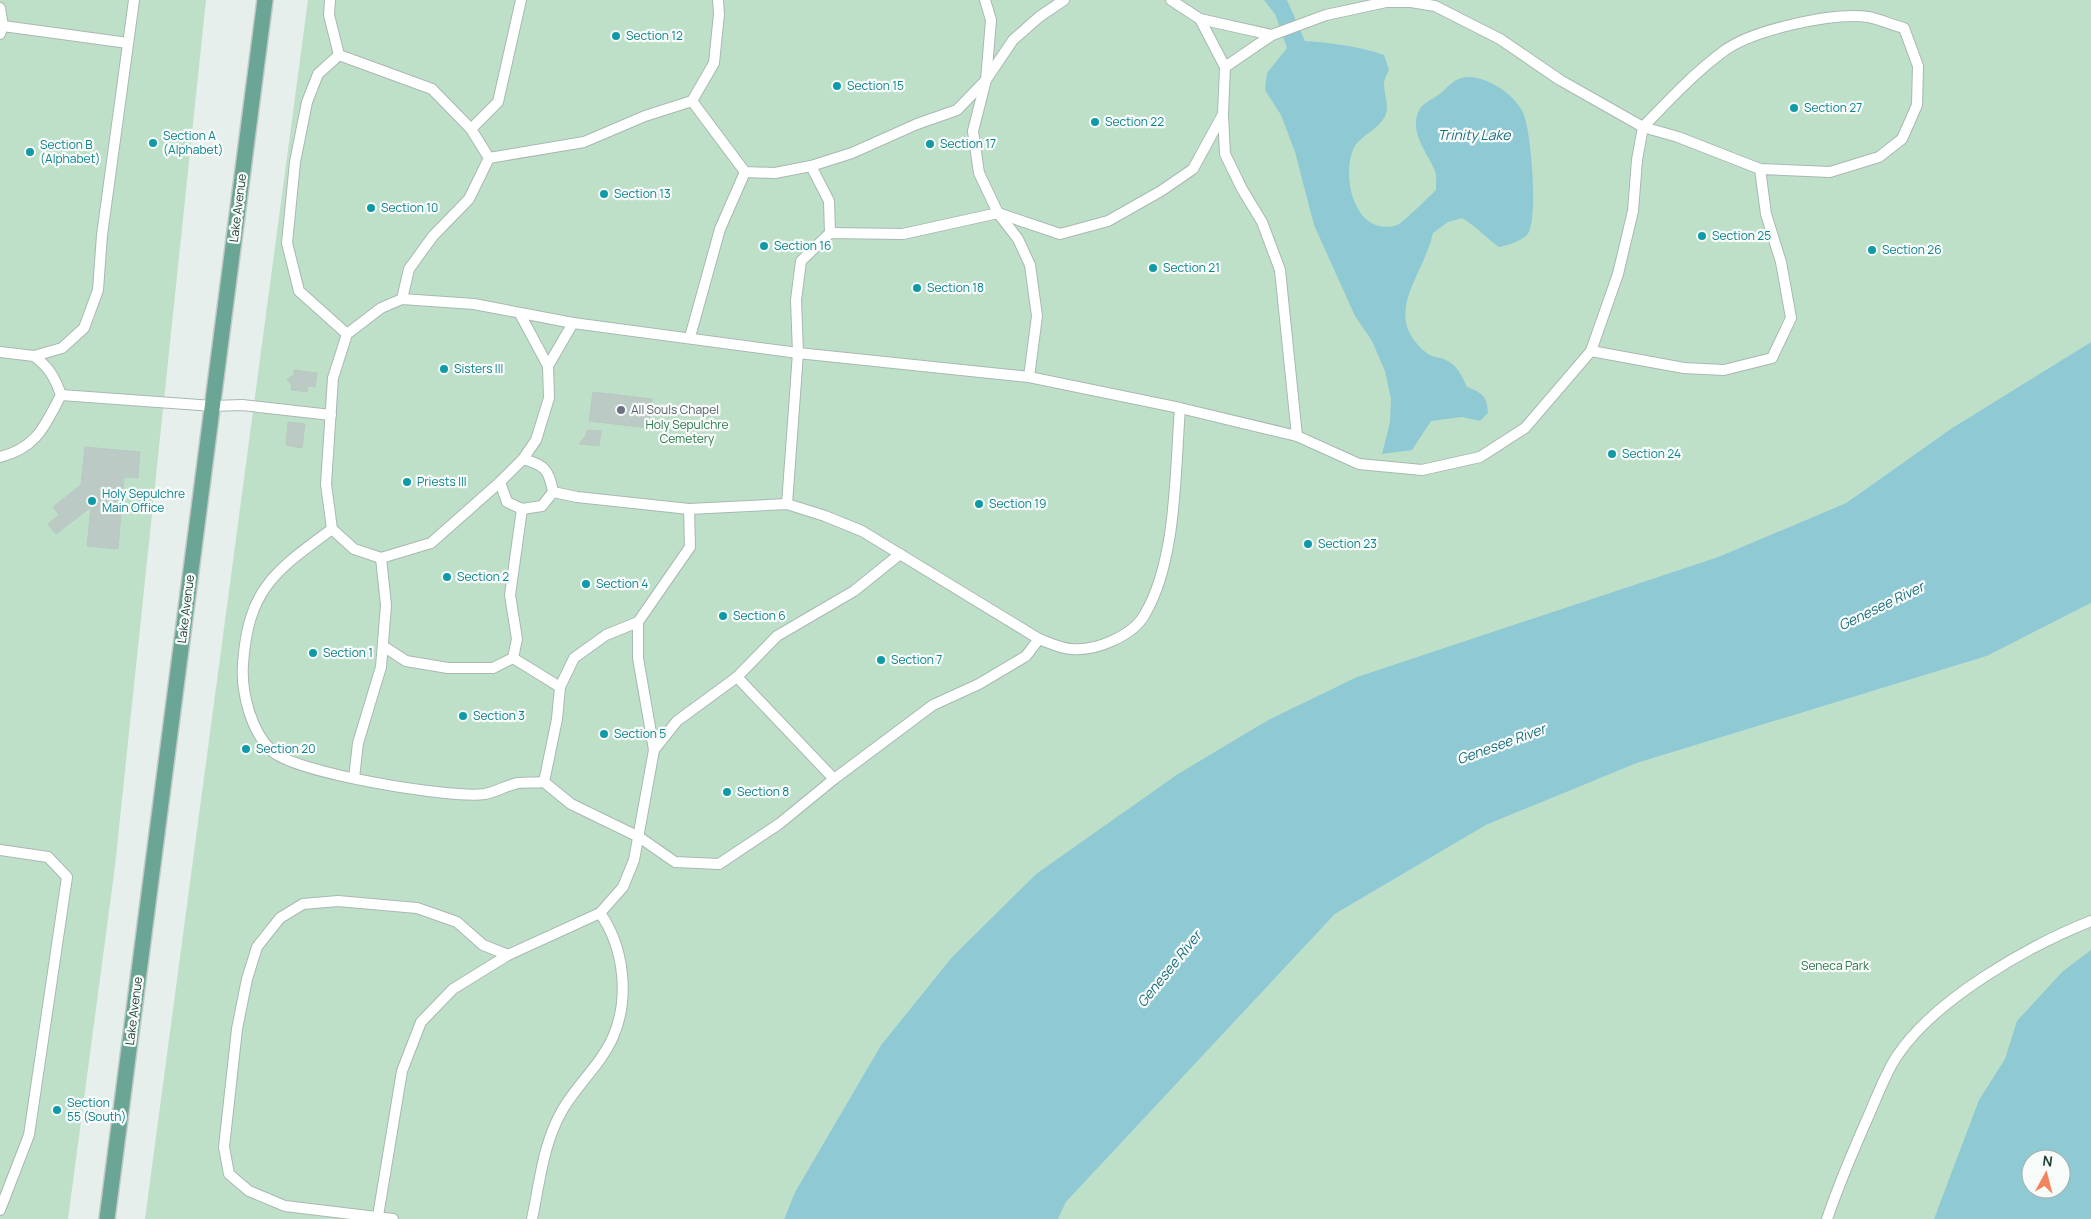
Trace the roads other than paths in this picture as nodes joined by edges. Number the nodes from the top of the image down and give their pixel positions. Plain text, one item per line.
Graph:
1 (134, 0) edge
2 (265, 0) edge
3 (330, 0) edge
4 (521, 0) edge
5 (718, 0) edge
6 (985, 0) edge
7 (1064, 0) edge
8 (1171, 0) edge
9 (0, 8) edge
10 (1200, 19) junction
11 (2, 30) edge
12 (1272, 35) junction
13 (128, 43) junction
14 (340, 56) junction
15 (1225, 67) junction
16 (986, 80) junction
17 (692, 101) junction
18 (1223, 114) junction
19 (1644, 127) junction
20 (472, 129) junction
21 (489, 158) junction
22 (811, 166) junction
23 (1760, 169) junction
24 (745, 172) junction
25 (998, 213) junction
26 (830, 233) junction
27 (402, 299) junction
28 (520, 314) junction
29 (573, 323) junction
30 (347, 334) junction
31 (690, 337) junction
32 (1591, 350) junction
33 (0, 352) edge
34 (798, 352) junction
35 (34, 356) junction
36 (548, 366) junction
37 (1029, 377) junction
38 (61, 395) junction
39 (212, 406) junction
40 (1180, 408) junction
41 (331, 415) junction
42 (1297, 436) junction
43 (0, 457) edge
44 (523, 459) junction
45 (500, 482) junction
46 (553, 492) junction
47 (787, 504) junction
48 (522, 509) junction
49 (689, 509) junction
50 (332, 529) junction
51 (900, 554) junction
52 (381, 558) junction
53 (638, 622) junction
54 (1039, 639) junction
55 (383, 646) junction
56 (513, 658) junction
57 (737, 676) junction
58 (560, 687) junction
59 (654, 750) junction
60 (354, 778) junction
61 (834, 779) junction
62 (544, 782) junction
63 (639, 837) junction
64 (0, 850) edge
65 (600, 913) junction
66 (2091, 922) edge
67 (508, 955) junction
68 (0, 1210) edge
69 (378, 1216) junction
70 (107, 1219) edge
71 (393, 1219) edge
72 (532, 1219) edge
73 (1827, 1219) edge

1 - 13 lane
2 - 39 main road, Lake Avenue
3 - 14 lane
4 - 20 lane
5 - 17 lane
6 - 16 lane
7 - 16 lane
8 - 10 lane
9 - 11 lane
10 - 12 lane
10 - 15 lane
11 - 13 lane
12 - 15 lane
12 - 19 lane
13 - 35 lane
14 - 20 lane
14 - 30 lane
15 - 18 lane
16 - 22 lane
16 - 25 lane
17 - 21 lane
17 - 24 lane
18 - 25 lane
18 - 42 lane
19 - 23 lane
19 - 23 lane
19 - 32 lane
20 - 21 lane
21 - 27 lane
22 - 24 lane
22 - 26 lane
23 - 32 lane
24 - 31 lane
25 - 26 lane
25 - 37 lane
26 - 34 lane
27 - 28 lane
27 - 30 lane
28 - 29 lane
28 - 36 lane
29 - 31 lane
29 - 36 lane
30 - 41 lane
31 - 34 lane
32 - 42 lane
33 - 35 lane
34 - 37 lane
34 - 47 lane
35 - 38 lane
36 - 44 lane
37 - 40 lane
38 - 39 lane
38 - 43 lane
39 - 41 lane
39 - 70 main road, Lake Avenue
40 - 42 lane
40 - 54 lane
41 - 50 lane
44 - 45 lane
44 - 46 lane
45 - 48 lane
45 - 52 lane
46 - 48 lane
46 - 49 lane
47 - 49 lane
47 - 51 lane
48 - 56 lane
49 - 53 lane
50 - 52 lane
50 - 60 lane
51 - 54 lane
51 - 57 lane
52 - 55 lane
53 - 58 lane
53 - 59 lane
54 - 61 lane
55 - 56 lane
55 - 60 lane
56 - 58 lane
57 - 59 lane
57 - 61 lane
58 - 62 lane
59 - 63 lane
60 - 62 lane
61 - 63 lane
62 - 63 lane
63 - 65 lane
64 - 68 lane
65 - 67 lane
65 - 72 lane
66 - 73 lane
67 - 69 lane
67 - 69 lane
69 - 71 lane

